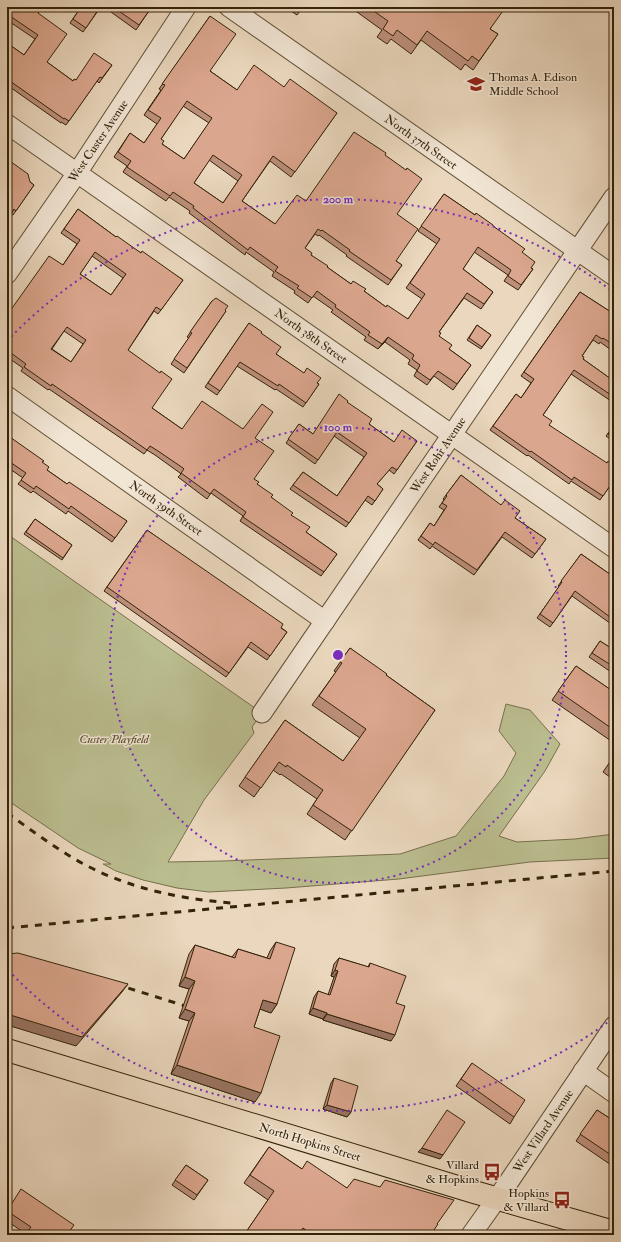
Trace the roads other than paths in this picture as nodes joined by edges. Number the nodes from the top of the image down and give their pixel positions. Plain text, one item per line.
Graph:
1 (186, 7) edge
2 (229, 7) edge
3 (7, 124) edge
4 (77, 173) junction
5 (614, 197) edge
6 (577, 250) junction
7 (7, 274) edge
8 (614, 276) edge
9 (7, 396) edge
10 (452, 434) junction
11 (614, 548) edge
12 (325, 621) junction
13 (262, 713) dead end
14 (614, 1026) edge
15 (7, 1050) edge
16 (583, 1071) junction
17 (614, 1093) edge
18 (496, 1199) junction
19 (614, 1232) edge
20 (471, 1235) edge

1 - 4 street, West Custer Avenue
2 - 6 street, North 37th Street
3 - 4 street, North 38th Street
4 - 7 street, West Custer Avenue
4 - 10 street, North 38th Street
5 - 6 street, West Rohr Avenue
6 - 8 street, North 37th Street
6 - 10 street, West Rohr Avenue
9 - 12 street, North 39th Street
10 - 11 street, North 38th Street
10 - 12 street, West Rohr Avenue
12 - 13 street, West Rohr Avenue
14 - 16 street, West Villard Avenue
15 - 18 main road, North Hopkins Street
16 - 17 street
16 - 18 street, West Villard Avenue
18 - 19 main road, North Hopkins Street
18 - 20 street, West Villard Avenue

